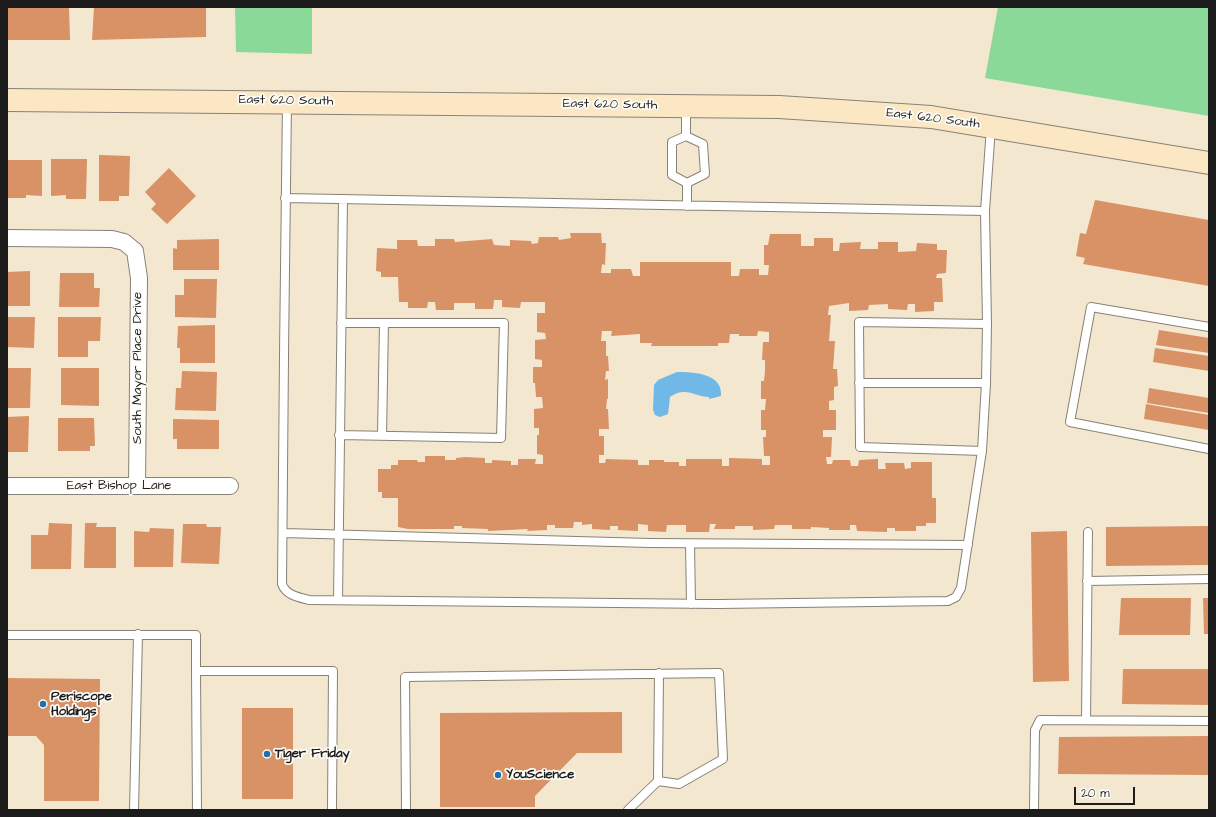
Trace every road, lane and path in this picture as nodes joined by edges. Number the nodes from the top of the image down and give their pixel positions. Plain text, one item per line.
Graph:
1 (7, 100) edge
2 (287, 102) junction
3 (686, 106) junction
4 (991, 126) junction
5 (686, 136) junction
6 (1209, 163) edge
7 (687, 183) junction
8 (285, 198) junction
9 (342, 199) junction
10 (687, 206) junction
11 (985, 212) junction
12 (7, 238) edge
13 (341, 323) junction
14 (384, 323) junction
15 (987, 324) junction
16 (1209, 327) edge
17 (859, 383) junction
18 (986, 383) junction
19 (339, 435) junction
20 (382, 436) junction
21 (1209, 449) edge
22 (982, 451) junction
23 (7, 486) edge
24 (137, 486) junction
25 (230, 486) dead end
26 (1088, 532) dead end
27 (283, 533) junction
28 (338, 535) junction
29 (690, 544) junction
30 (968, 545) junction
31 (1209, 579) edge
32 (1087, 581) junction
33 (338, 600) junction
34 (690, 604) junction
35 (138, 634) junction
36 (7, 635) edge
37 (196, 671) junction
38 (659, 673) junction
39 (1086, 720) junction
40 (1209, 721) edge
41 (658, 781) junction
42 (134, 810) edge
43 (198, 810) edge
44 (332, 810) edge
45 (406, 810) edge
46 (628, 810) edge
47 (1034, 810) edge

1 - 2 street, East 620 South
2 - 3 street, East 620 South
2 - 8 lane
3 - 4 street, East 620 South
3 - 5 lane
4 - 6 street, East 620 South
4 - 11 lane
5 - 7 lane
5 - 7 lane
7 - 10 lane
8 - 9 lane
8 - 27 lane
9 - 10 lane
9 - 13 lane
10 - 11 lane
11 - 15 lane
12 - 24 street, South Mayor Place Drive
13 - 14 lane
13 - 19 lane
14 - 20 lane
14 - 20 lane
15 - 17 lane
15 - 18 lane
16 - 21 lane
17 - 18 lane
17 - 22 lane
18 - 22 lane
19 - 20 lane
19 - 28 lane
22 - 30 lane
23 - 24 street, East Bishop Lane
24 - 25 street, East Bishop Lane
26 - 32 lane
27 - 28 lane
27 - 33 lane
28 - 29 lane
28 - 33 lane
29 - 30 lane
29 - 34 lane
30 - 34 lane
31 - 32 lane
32 - 39 lane
33 - 34 lane
35 - 36 lane
35 - 37 lane
35 - 42 lane
37 - 43 lane
37 - 44 lane
38 - 41 lane
38 - 41 lane
38 - 45 lane
39 - 40 lane
39 - 47 lane
41 - 46 lane

